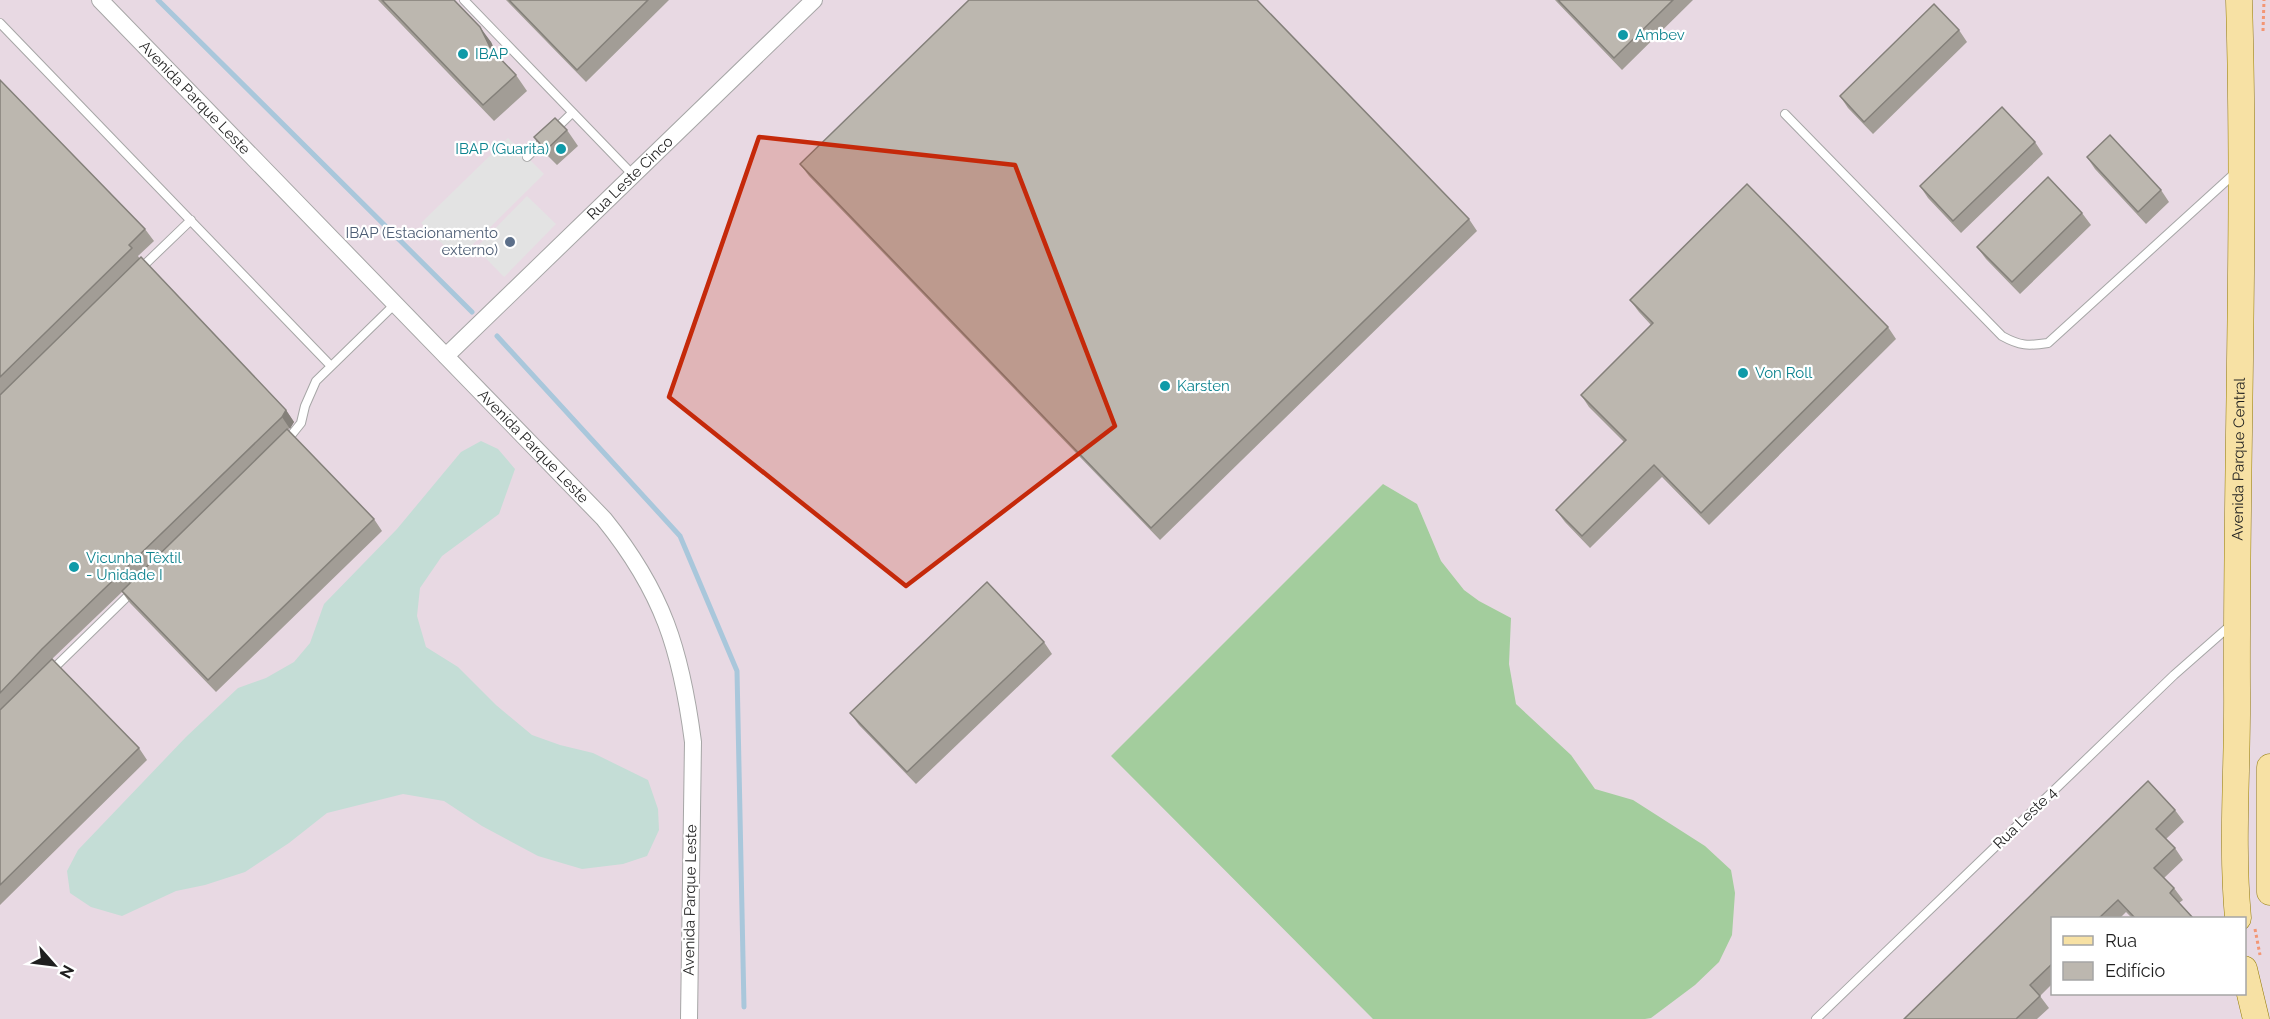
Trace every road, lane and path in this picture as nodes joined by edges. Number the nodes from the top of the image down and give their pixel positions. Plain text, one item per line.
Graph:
1 (100, 0) edge
2 (464, 0) edge
3 (814, 0) edge
4 (2239, 0) edge
5 (0, 23) edge
6 (572, 113) junction
7 (1785, 114) dead end
8 (527, 157) dead end
9 (2242, 167) junction
10 (634, 176) junction
11 (191, 220) junction
12 (133, 277) edge
13 (394, 305) junction
14 (446, 356) junction
15 (330, 365) junction
16 (278, 450) edge
17 (143, 581) edge
18 (2236, 620) junction
19 (42, 680) edge
20 (2270, 767) edge
21 (2270, 892) edge
22 (2238, 917) edge
23 (2246, 977) edge
24 (689, 1019) edge
25 (1816, 1019) edge
26 (2256, 1019) edge

1 - 13 street, Avenida Parque Leste
2 - 6 lane
3 - 10 street, Rua Leste Cinco
4 - 9 main road, Avenida Parque Central
5 - 11 lane
6 - 8 lane
6 - 10 lane
7 - 9 lane
9 - 18 main road, Avenida Parque Central
10 - 14 street, Rua Leste Cinco
11 - 12 lane
11 - 15 lane
13 - 14 street, Avenida Parque Leste
13 - 15 lane
14 - 24 street, Avenida Parque Leste
15 - 16 lane
17 - 19 lane
18 - 22 main road, Avenida Parque Central
18 - 25 lane, Rua Leste 4
20 - 21 main road
23 - 26 main road

